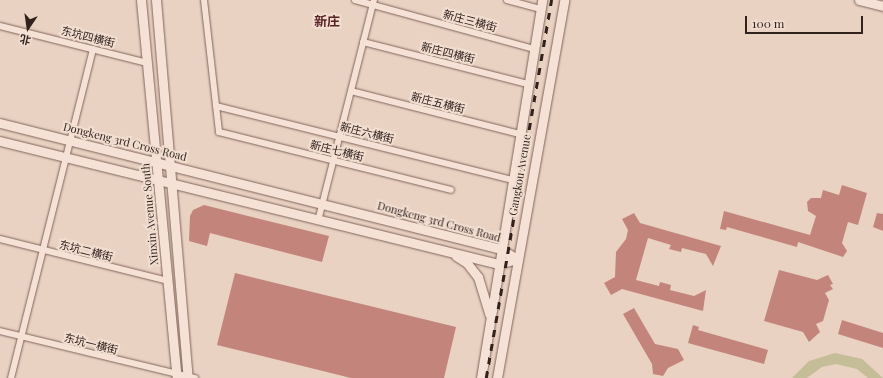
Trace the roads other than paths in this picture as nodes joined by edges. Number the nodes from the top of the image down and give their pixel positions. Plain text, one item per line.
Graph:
1 (142, 0) edge
2 (156, 0) edge
3 (204, 0) edge
4 (355, 0) edge
5 (507, 0) edge
6 (564, 0) edge
7 (859, 0) edge
8 (373, 2) edge
9 (541, 5) edge
10 (883, 6) edge
11 (0, 26) edge
12 (363, 42) junction
13 (534, 48) junction
14 (93, 49) junction
15 (147, 62) junction
16 (528, 84) junction
17 (351, 91) junction
18 (216, 106) junction
19 (0, 123) edge
20 (520, 134) junction
21 (339, 137) junction
22 (0, 141) edge
23 (70, 141) junction
24 (66, 158) junction
25 (333, 161) junction
26 (157, 163) junction
27 (169, 166) junction
28 (512, 180) junction
29 (158, 182) junction
30 (172, 185) junction
31 (451, 190) dead end
32 (322, 204) junction
33 (318, 220) junction
34 (0, 240) edge
35 (500, 249) junction
36 (43, 250) junction
37 (450, 252) junction
38 (517, 260) junction
39 (498, 264) junction
40 (168, 281) junction
41 (490, 319) junction
42 (0, 331) edge
43 (21, 336) junction
44 (177, 377) edge
45 (11, 378) edge
46 (191, 378) edge
47 (481, 378) edge
48 (497, 378) edge

1 - 15 street, Xinxin Avenue South
2 - 27 street
3 - 18 street
4 - 8 street, 新庄三横街
5 - 9 street
6 - 38 street, Gangkou Avenue
7 - 10 street
8 - 12 street
8 - 13 street, 新庄三横街
9 - 13 street, Gangkou Avenue
11 - 14 street, 东坑四横街
12 - 16 street, 新庄四横街
12 - 17 street
13 - 16 street, Gangkou Avenue
14 - 15 street, 东坑四横街
14 - 23 street
15 - 26 street, Xinxin Avenue South
16 - 20 street, Gangkou Avenue
17 - 20 street, 新庄五横街
17 - 21 street
18 - 21 street, 新庄六横街
18 - 25 street, 新庄七横街
19 - 23 street, Dongkeng 3rd Cross Road
20 - 28 street, Gangkou Avenue
21 - 25 street
21 - 28 street, 新庄六横街
22 - 24 street
23 - 24 street
23 - 26 street, Dongkeng 3rd Cross Road
24 - 29 street
24 - 36 street
25 - 31 street, 新庄七横街
25 - 32 street
26 - 27 street, Dongkeng 3rd Cross Road
26 - 29 street, Xinxin Avenue South
27 - 30 street
27 - 32 street, Dongkeng 3rd Cross Road
28 - 35 street, Gangkou Avenue
29 - 30 street
29 - 40 street, Xinxin Avenue South
30 - 33 street
30 - 46 street
32 - 33 street
32 - 35 street, Dongkeng 3rd Cross Road
33 - 37 street
34 - 36 street, 东坑二横街
35 - 38 street, Dongkeng 3rd Cross Road
35 - 39 street, Gangkou Avenue
36 - 40 street, 东坑二横街
36 - 43 street
37 - 39 street
37 - 41 street
38 - 39 street
38 - 48 street, Gangkou Avenue
39 - 41 street, Gangkou Avenue
40 - 44 street, Xinxin Avenue South
41 - 47 street, Gangkou Avenue
42 - 43 street, 东坑一横街
43 - 44 street, 东坑一横街
43 - 45 street
44 - 46 street, 东坑一横街

